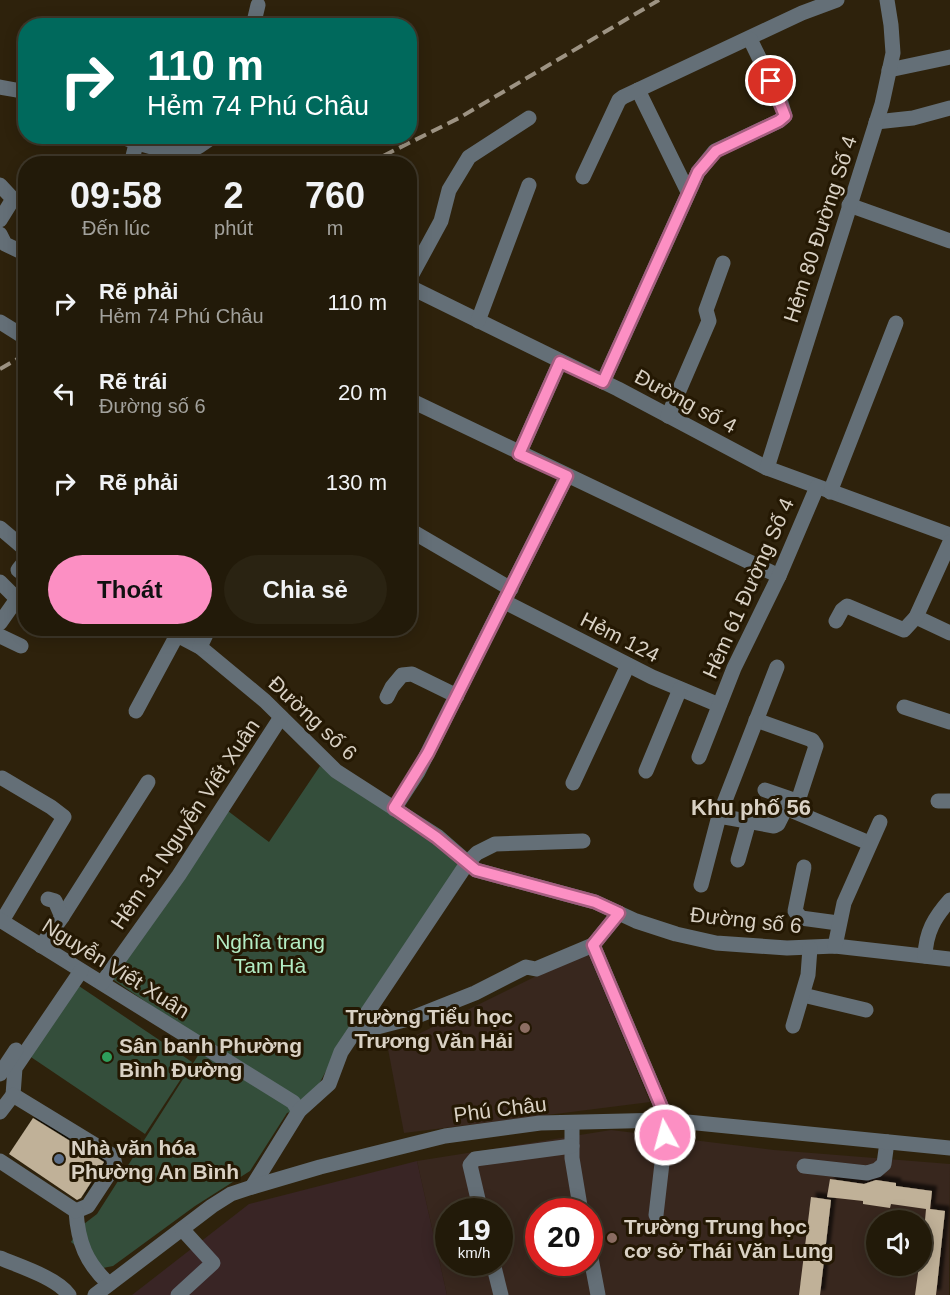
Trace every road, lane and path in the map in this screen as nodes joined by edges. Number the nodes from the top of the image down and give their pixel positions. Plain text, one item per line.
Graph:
1 (837, 0) edge
2 (887, 0) edge
3 (258, 5) dead end
4 (255, 18) edge
5 (750, 39) junction
6 (950, 57) edge
7 (889, 70) junction
8 (0, 87) edge
9 (18, 90) edge
10 (638, 90) junction
11 (950, 108) edge
12 (529, 118) dead end
13 (876, 122) junction
14 (136, 144) joint
15 (202, 144) edge
16 (133, 156) edge
17 (583, 177) dead end
18 (0, 185) edge
19 (529, 185) dead end
20 (688, 192) junction
21 (849, 205) junction
22 (0, 220) edge
23 (950, 241) edge
24 (2, 243) edge
25 (18, 250) edge
26 (723, 263) dead end
27 (417, 265) edge
28 (417, 290) edge
29 (478, 321) junction
30 (0, 322) edge
31 (897, 323) dead end
32 (18, 333) edge
33 (560, 362) junction
34 (603, 382) junction
35 (417, 403) edge
36 (668, 416) junction
37 (519, 454) junction
38 (767, 468) junction
39 (567, 476) junction
40 (824, 490) junction
41 (0, 528) edge
42 (417, 534) edge
43 (950, 535) edge
44 (950, 542) edge
45 (18, 543) edge
46 (779, 576) junction
47 (0, 582) edge
48 (18, 591) edge
49 (18, 596) edge
50 (508, 596) junction
51 (916, 617) junction
52 (836, 621) dead end
53 (0, 623) edge
54 (950, 633) edge
55 (0, 636) edge
56 (169, 636) edge
57 (179, 636) edge
58 (205, 636) edge
59 (21, 646) dead end
60 (200, 647) junction
61 (628, 665) junction
62 (777, 667) dead end
63 (680, 689) junction
64 (457, 696) junction
65 (387, 697) dead end
66 (719, 705) junction
67 (904, 707) dead end
68 (136, 711) dead end
69 (281, 717) junction
70 (756, 720) junction
71 (950, 722) edge
72 (699, 757) dead end
73 (646, 771) dead end
74 (2, 778) dead end
75 (148, 782) dead end
76 (573, 783) dead end
77 (765, 790) dead end
78 (394, 808) junction
79 (719, 816) junction
80 (749, 821) junction
81 (880, 822) dead end
82 (583, 841) dead end
83 (869, 843) junction
84 (738, 860) dead end
85 (468, 862) junction
86 (804, 867) dead end
87 (701, 885) dead end
88 (48, 899) dead end
89 (950, 900) edge
90 (619, 913) junction
91 (62, 917) junction
92 (1, 921) edge
93 (838, 923) junction
94 (593, 945) junction
95 (41, 946) junction
96 (835, 946) junction
97 (810, 948) junction
98 (925, 956) junction
99 (950, 959) edge
100 (77, 968) junction
101 (102, 983) junction
102 (803, 995) junction
103 (866, 1010) dead end
104 (793, 1026) dead end
105 (354, 1033) junction
106 (0, 1074) edge
107 (13, 1095) junction
108 (299, 1111) junction
109 (0, 1112) edge
110 (667, 1120) junction
111 (572, 1123) junction
112 (886, 1142) junction
113 (572, 1146) junction
114 (950, 1148) edge
115 (0, 1161) edge
116 (804, 1166) dead end
117 (252, 1187) junction
118 (478, 1198) edge
119 (578, 1198) edge
120 (76, 1211) junction
121 (656, 1215) dead end
122 (182, 1229) junction
123 (0, 1258) edge
124 (496, 1276) edge
125 (594, 1276) edge
126 (109, 1284) junction
127 (69, 1295) edge
128 (94, 1295) edge
129 (178, 1295) edge
130 (501, 1295) edge
131 (598, 1295) edge

1 - 5 street
2 - 7 street, Hẻm 80 Đường Số 4
3 - 4 street
5 - 10 street
5 - 20 street
6 - 7 street
7 - 13 street, Hẻm 80 Đường Số 4
8 - 9 street
10 - 17 street
10 - 20 street
11 - 13 street
12 - 27 street
13 - 21 street, Hẻm 80 Đường Số 4
14 - 15 street
14 - 16 street
18 - 22 street
19 - 29 street
20 - 34 street
21 - 23 street
21 - 38 street, Hẻm 80 Đường Số 4
24 - 25 street
26 - 36 street
28 - 29 street, Đường số 4
29 - 33 street, Đường số 4
30 - 32 street
31 - 40 street, Hẻm 61 Đường Số 4
33 - 34 street, Đường số 4
33 - 37 street
34 - 36 street, Đường số 4
35 - 37 street
36 - 38 street, Đường số 4
37 - 39 street
38 - 40 street, Đường số 4
39 - 46 street
39 - 50 street
40 - 43 street, Đường số 4
40 - 46 street, Hẻm 61 Đường Số 4
41 - 45 street
42 - 50 street, Hẻm 124
44 - 51 street
46 - 66 street, Hẻm 61 Đường Số 4
47 - 48 street
49 - 53 street
50 - 61 street, Hẻm 124
50 - 64 street
51 - 52 street
51 - 54 street
55 - 59 street
56 - 68 street
57 - 60 street, Đường số 6
58 - 60 street
60 - 69 street, Đường số 6
61 - 63 street, Hẻm 124
61 - 76 street
62 - 70 street
63 - 66 street, Hẻm 124
63 - 73 street
64 - 65 street
64 - 78 street
66 - 72 street, Hẻm 61 Đường Số 4
67 - 71 street
69 - 78 street, Đường số 6
69 - 101 street, Hẻm 31 Nguyễn Viết Xuân
70 - 77 street
70 - 79 street
74 - 92 street
75 - 91 street
78 - 85 street, Đường số 6
79 - 80 street
79 - 87 street
80 - 83 street
80 - 84 street
81 - 83 street
82 - 85 street
83 - 93 street
85 - 90 street, Đường số 6
85 - 105 street
86 - 93 street
88 - 91 street
89 - 98 street
90 - 94 street
90 - 97 street, Đường số 6
91 - 95 street
92 - 95 street, Nguyễn Viết Xuân
93 - 96 street
94 - 105 street
94 - 110 street
95 - 100 street, Nguyễn Viết Xuân
96 - 97 street, Đường số 6
96 - 98 street, Đường số 6
97 - 102 street
98 - 99 street, Đường số 6
100 - 101 street, Nguyễn Viết Xuân
100 - 106 street
100 - 107 street
101 - 108 street, Nguyễn Viết Xuân
102 - 103 street
102 - 104 street
105 - 108 street
107 - 109 street
107 - 120 street
108 - 117 street
110 - 111 street, Phú Châu
110 - 112 street, Phú Châu
110 - 121 street
111 - 113 street
111 - 117 street, Phú Châu
112 - 114 street, Phú Châu
112 - 116 street
113 - 118 street
113 - 119 street
115 - 120 street
117 - 122 street, Phú Châu
120 - 126 street
122 - 126 street, Phú Châu
122 - 129 street
123 - 127 street
124 - 130 street
125 - 131 street
126 - 128 street, Phú Châu

